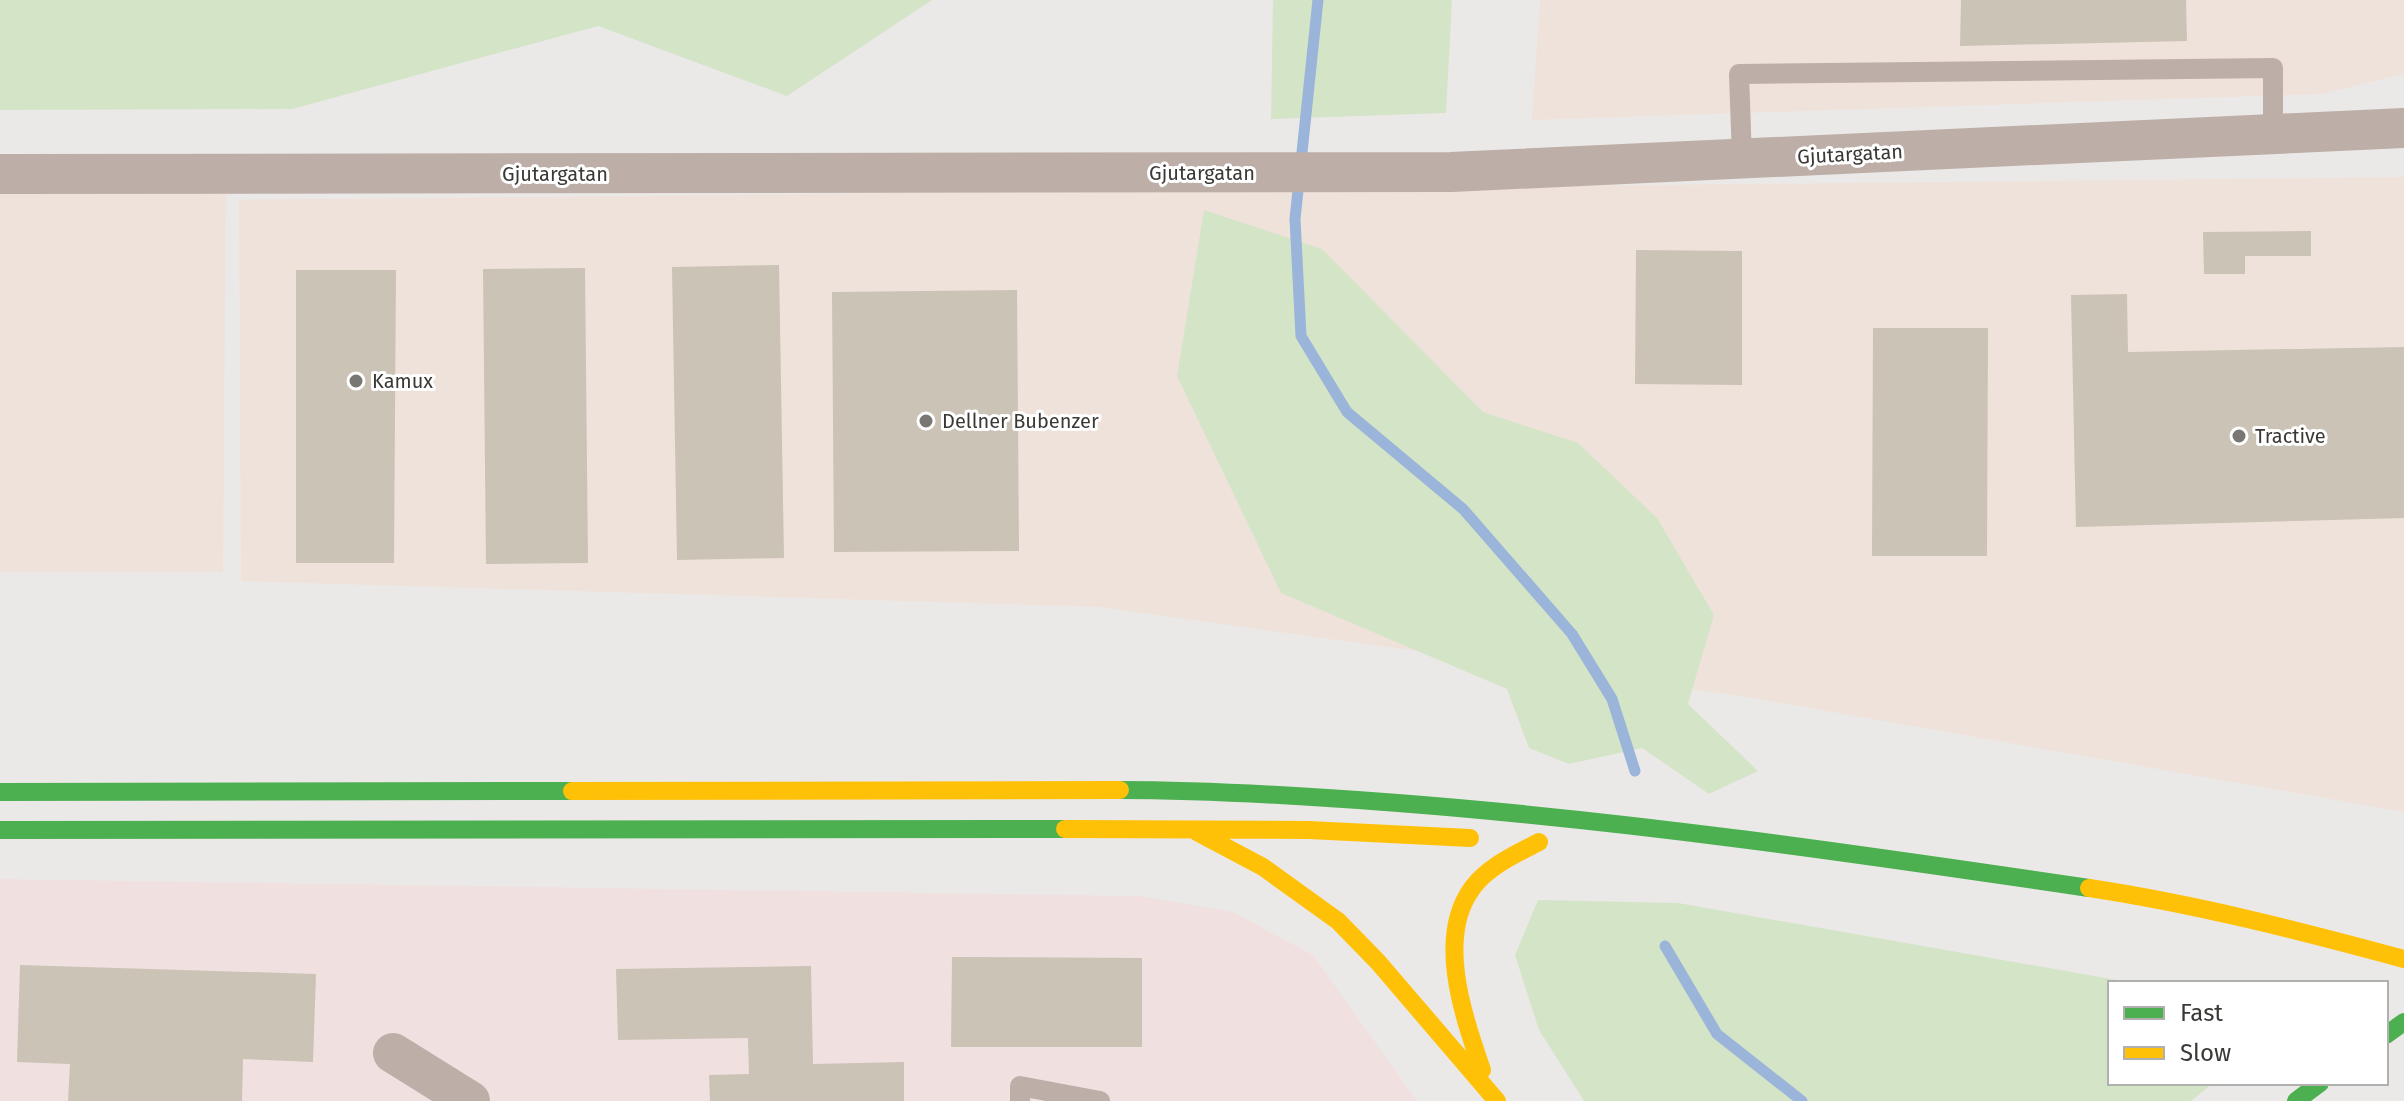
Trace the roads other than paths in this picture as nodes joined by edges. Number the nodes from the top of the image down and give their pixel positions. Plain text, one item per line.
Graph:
1 (2404, 128) edge
2 (2273, 135) junction
3 (1742, 159) junction
4 (0, 174) edge
5 (0, 792) edge
6 (1191, 829) junction
7 (0, 830) edge
8 (2404, 959) edge
9 (393, 1053) dead end
10 (2317, 1085) edge
11 (1492, 1094) edge
12 (470, 1101) edge
13 (1020, 1101) edge
14 (1100, 1101) edge
15 (2296, 1101) edge

1 - 2 street, Gjutargatan
2 - 3 street, Gjutargatan
2 - 3 lane
3 - 4 street, Gjutargatan
5 - 8 main road
6 - 7 main road
6 - 11 main road
6 - 11 main road
9 - 12 street
10 - 15 main road
13 - 14 lane

